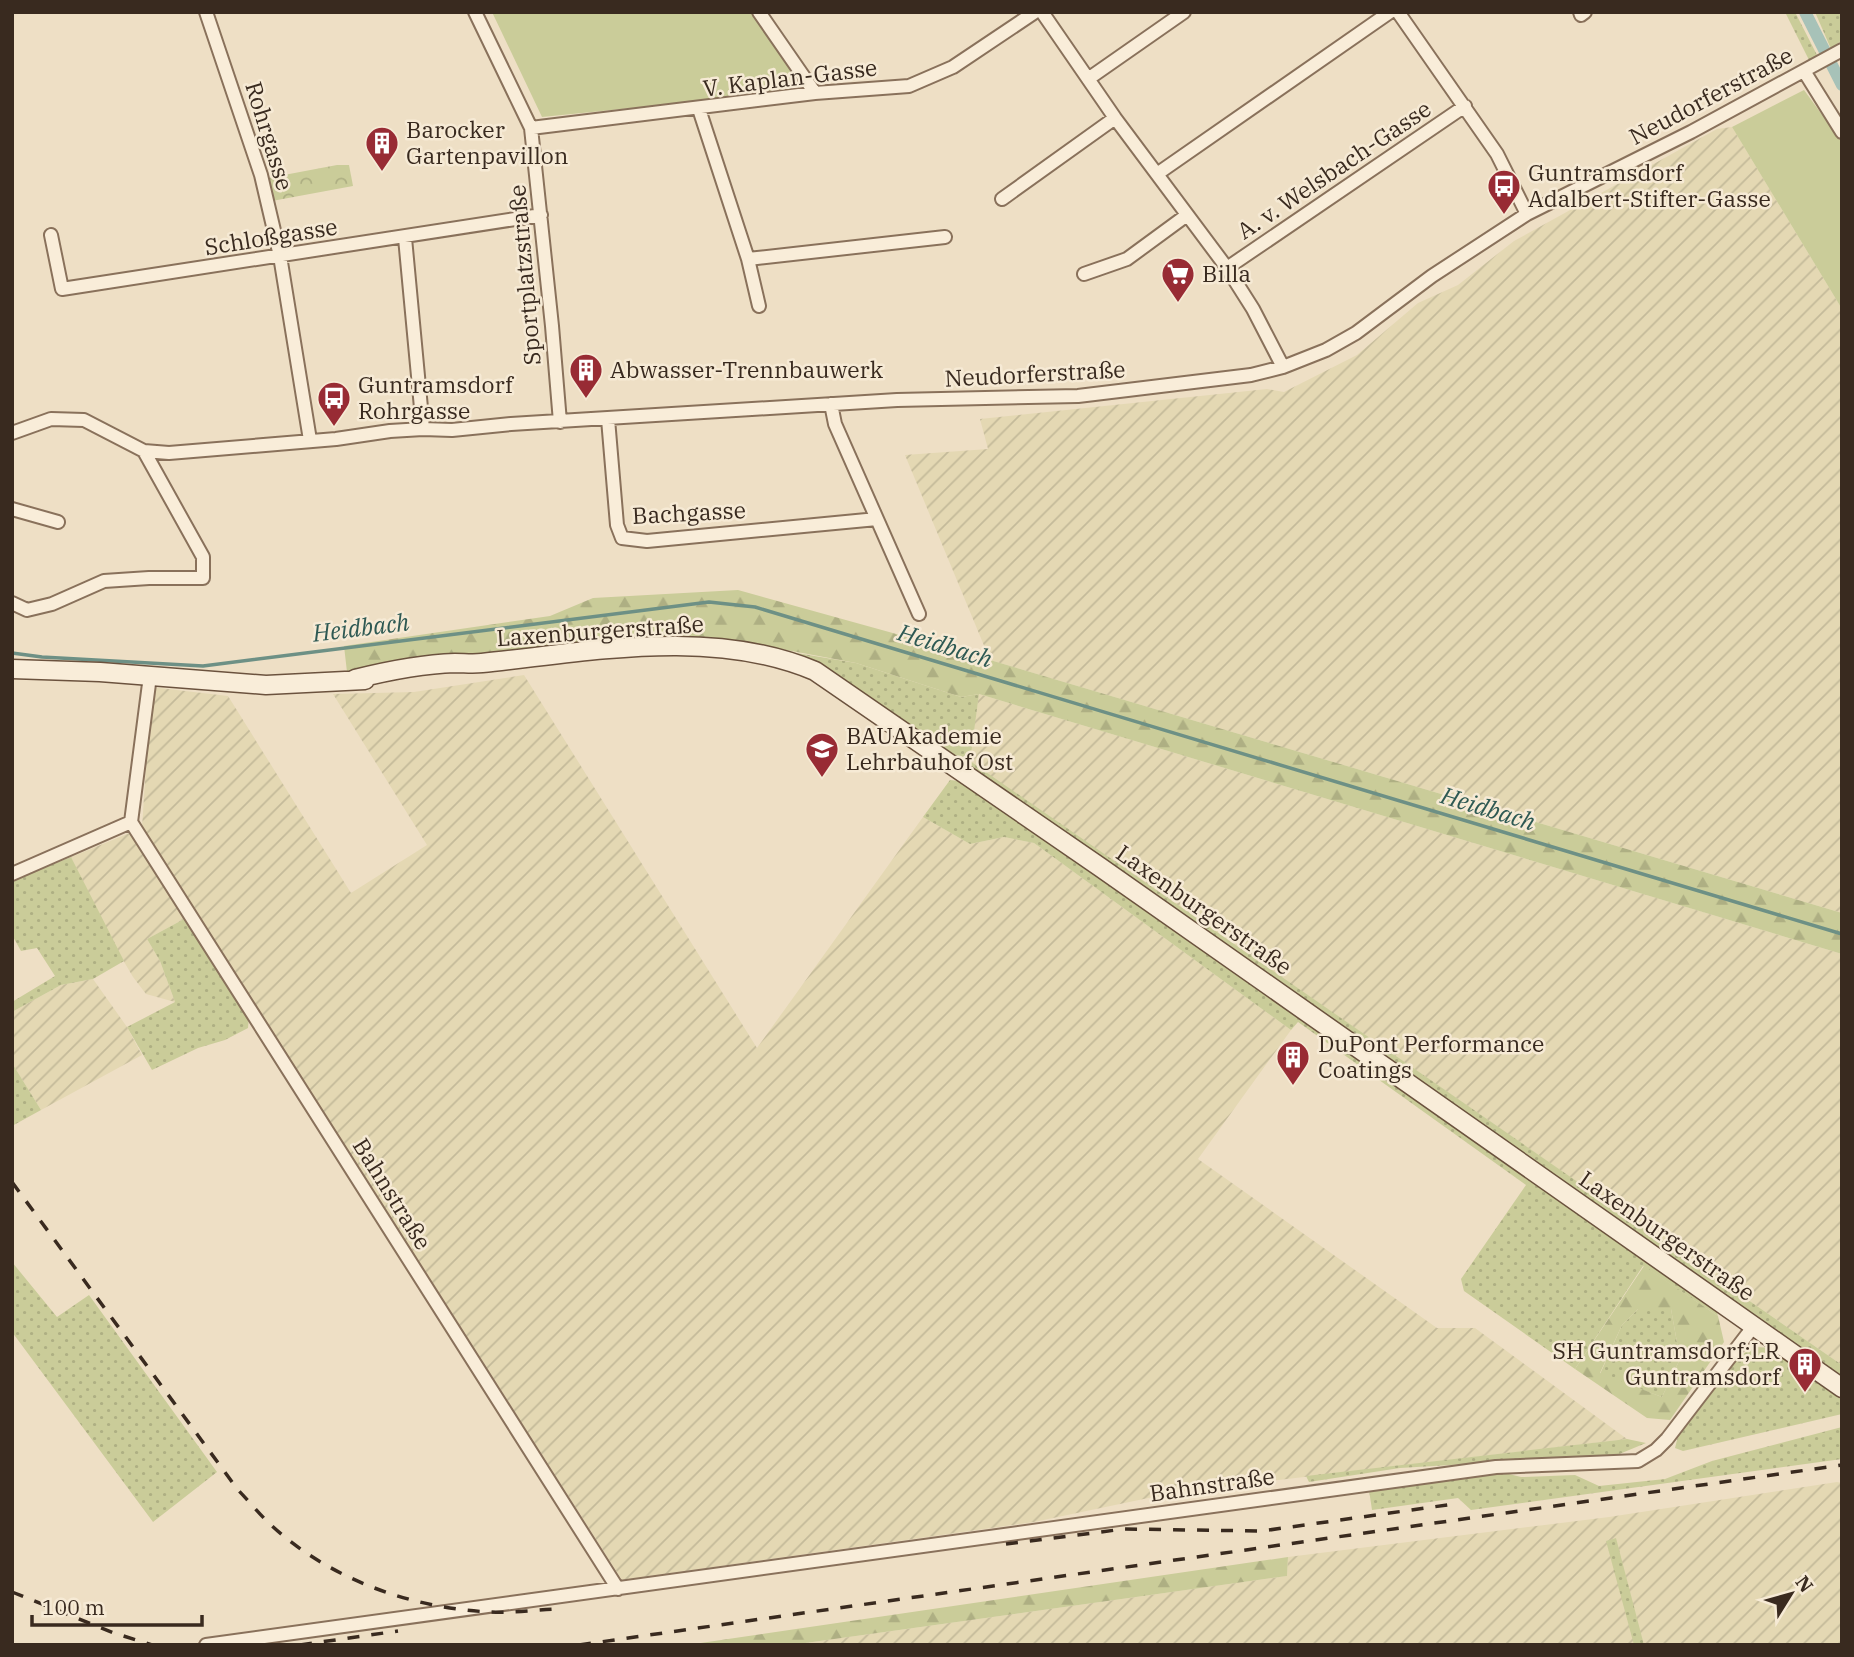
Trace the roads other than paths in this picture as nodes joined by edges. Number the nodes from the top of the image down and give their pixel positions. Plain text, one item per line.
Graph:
1 (206, 12) edge
2 (475, 12) edge
3 (760, 12) edge
4 (1035, 12) edge
5 (1042, 12) edge
6 (1184, 12) edge
7 (1390, 12) edge
8 (1398, 12) edge
9 (1842, 50) edge
10 (1807, 70) junction
11 (1088, 79) junction
12 (815, 93) junction
13 (1465, 106) junction
14 (699, 109) junction
15 (1115, 118) junction
16 (531, 128) junction
17 (1842, 132) edge
18 (1157, 174) junction
19 (1002, 199) dead end
20 (1528, 214) junction
21 (541, 215) junction
22 (1188, 215) junction
23 (51, 235) dead end
24 (945, 237) dead end
25 (405, 238) junction
26 (280, 256) junction
27 (748, 259) junction
28 (1227, 268) junction
29 (1084, 274) dead end
30 (759, 306) dead end
31 (1283, 367) junction
32 (831, 404) junction
33 (608, 419) junction
34 (559, 422) junction
35 (423, 429) junction
36 (12, 433) edge
37 (310, 440) junction
38 (144, 451) junction
39 (12, 509) edge
40 (877, 519) junction
41 (58, 522) dead end
42 (12, 603) edge
43 (919, 614) dead end
44 (12, 669) edge
45 (150, 676) junction
46 (131, 822) junction
47 (12, 874) edge
48 (1753, 1327) junction
49 (1842, 1388) edge
50 (618, 1589) junction
51 (206, 1645) edge

1 - 26 street, Rohrgasse
2 - 16 street, Sportplatzstraße
3 - 12 street
4 - 12 street, V. Kaplan-Gasse
5 - 11 street
6 - 11 street
7 - 18 street
8 - 13 street
9 - 10 street, Neudorferstraße
10 - 17 street
10 - 20 street, Neudorferstraße
11 - 15 street
12 - 14 street, V. Kaplan-Gasse
13 - 20 street
13 - 28 street, A. v. Welsbach-Gasse
14 - 16 street, V. Kaplan-Gasse
14 - 27 street
15 - 18 street
15 - 19 street
16 - 21 street, Sportplatzstraße
18 - 22 street
20 - 31 street, Neudorferstraße
21 - 25 street, Schloßgasse
21 - 34 street, Sportplatzstraße
22 - 28 street
22 - 29 street
23 - 26 street, Schloßgasse
24 - 27 street
25 - 26 street, Schloßgasse
25 - 35 street
26 - 37 street, Rohrgasse
27 - 30 street
28 - 31 street
31 - 32 street, Neudorferstraße
32 - 33 street, Neudorferstraße
32 - 40 street
33 - 34 street, Neudorferstraße
33 - 40 street, Bachgasse
34 - 35 street, Neudorferstraße
35 - 37 street, Neudorferstraße
36 - 38 street
37 - 38 street, Neudorferstraße
38 - 42 street
39 - 41 street
40 - 43 street
44 - 45 street, Laxenburgerstraße
45 - 46 street
45 - 48 street, Laxenburgerstraße
46 - 47 street
46 - 50 street, Bahnstraße
48 - 49 street, Laxenburgerstraße
48 - 50 street, Bahnstraße
50 - 51 street, Bahnstraße

